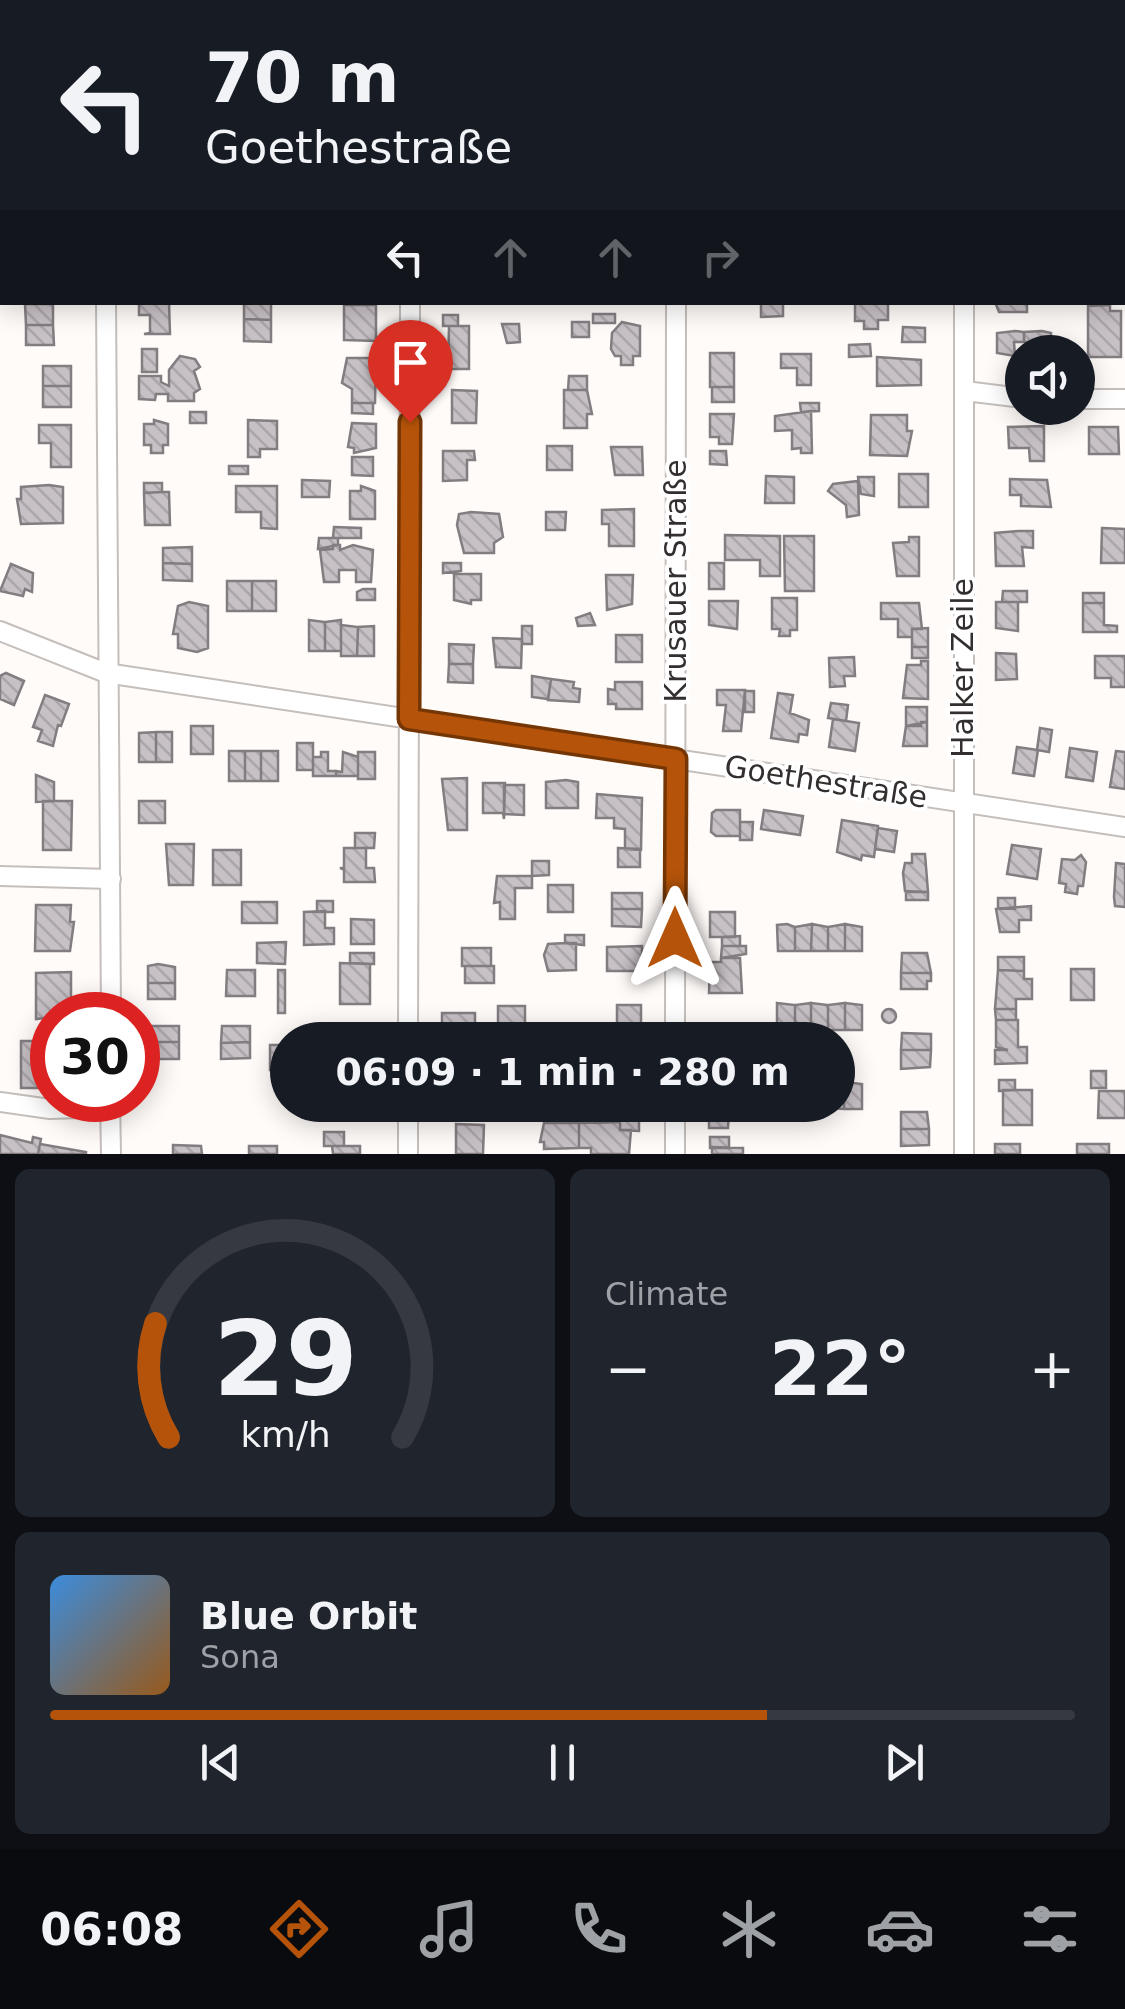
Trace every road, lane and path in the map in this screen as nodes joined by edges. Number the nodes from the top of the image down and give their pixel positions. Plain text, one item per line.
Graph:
1 (106, 305) edge
2 (410, 305) edge
3 (676, 305) edge
4 (964, 305) edge
5 (964, 391) junction
6 (1005, 396) edge
7 (1095, 399) edge
8 (1125, 399) edge
9 (0, 631) edge
10 (106, 673) junction
11 (409, 719) junction
12 (676, 759) junction
13 (962, 803) junction
14 (1125, 826) edge
15 (0, 876) edge
16 (111, 879) junction
17 (111, 992) edge
18 (408, 1022) edge
19 (675, 1022) edge
20 (0, 1102) edge
21 (30, 1106) edge
22 (110, 1122) edge
23 (408, 1122) edge
24 (674, 1122) edge
25 (111, 1154) edge
26 (408, 1154) edge
27 (674, 1154) edge
28 (964, 1154) edge

1 - 10 street
2 - 11 street
3 - 12 street, Krusauer Straße
4 - 5 street, Halker Zeile
5 - 6 street
5 - 13 street, Halker Zeile
7 - 8 street
9 - 10 street, Goethestraße
10 - 11 street, Goethestraße
10 - 16 street
11 - 12 street, Goethestraße
11 - 18 street
12 - 13 street, Goethestraße
12 - 19 street, Krusauer Straße
13 - 14 street, Goethestraße
13 - 28 street, Halker Zeile
15 - 16 street
16 - 17 street
20 - 21 street
22 - 25 street
23 - 26 street
24 - 27 street

